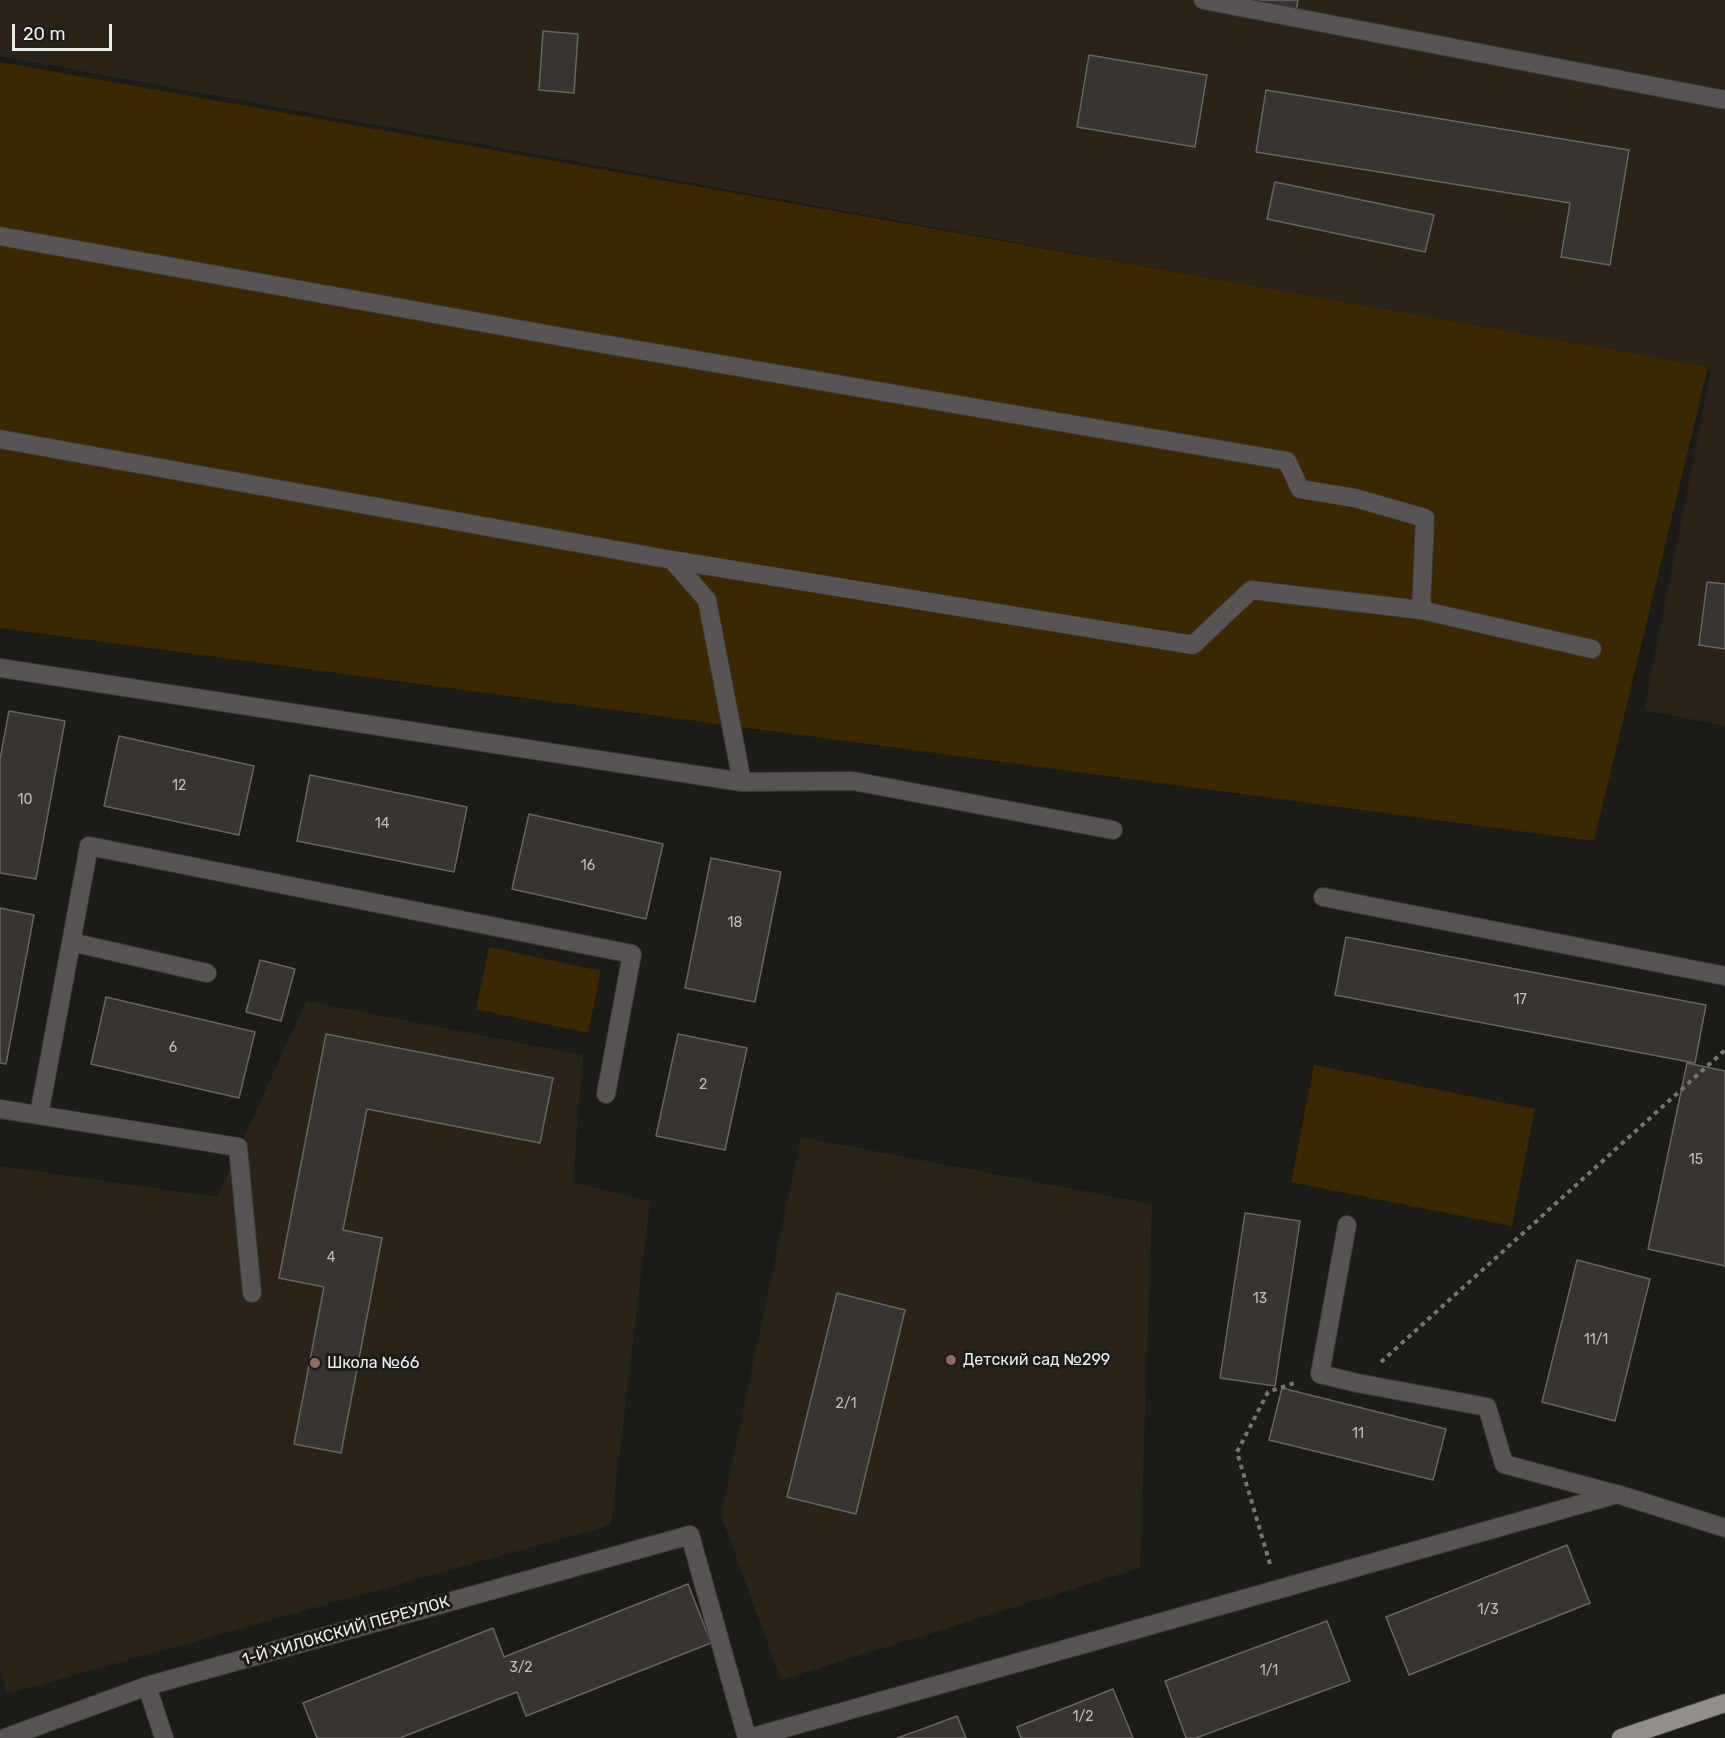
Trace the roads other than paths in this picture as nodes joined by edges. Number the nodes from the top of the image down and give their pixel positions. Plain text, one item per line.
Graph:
1 (1203, 0) edge
2 (1725, 100) edge
3 (0, 236) edge
4 (0, 439) edge
5 (672, 560) junction
6 (1421, 610) junction
7 (1592, 649) dead end
8 (0, 668) edge
9 (742, 782) junction
10 (1113, 830) dead end
11 (1323, 897) dead end
12 (71, 942) junction
13 (207, 973) dead end
14 (1725, 976) edge
15 (606, 1094) dead end
16 (0, 1110) edge
17 (39, 1115) junction
18 (1347, 1225) dead end
19 (252, 1293) dead end
20 (1617, 1494) junction
21 (1725, 1528) edge
22 (147, 1686) junction
23 (1725, 1703) edge
24 (5, 1738) edge
25 (164, 1738) edge
26 (748, 1738) edge
27 (1621, 1738) edge

1 - 2 street
3 - 6 street
4 - 5 street
5 - 6 street
5 - 9 street
6 - 7 street
8 - 9 street
9 - 10 street
11 - 14 street
12 - 13 street
12 - 15 street
12 - 17 street
16 - 17 street
17 - 19 street
18 - 20 street
20 - 21 street
20 - 26 street
22 - 24 street, 1-Й ХИЛОКСКИЙ ПЕРЕУЛОК
22 - 25 street
22 - 26 street, 1-Й ХИЛОКСКИЙ ПЕРЕУЛОК
23 - 27 main road

